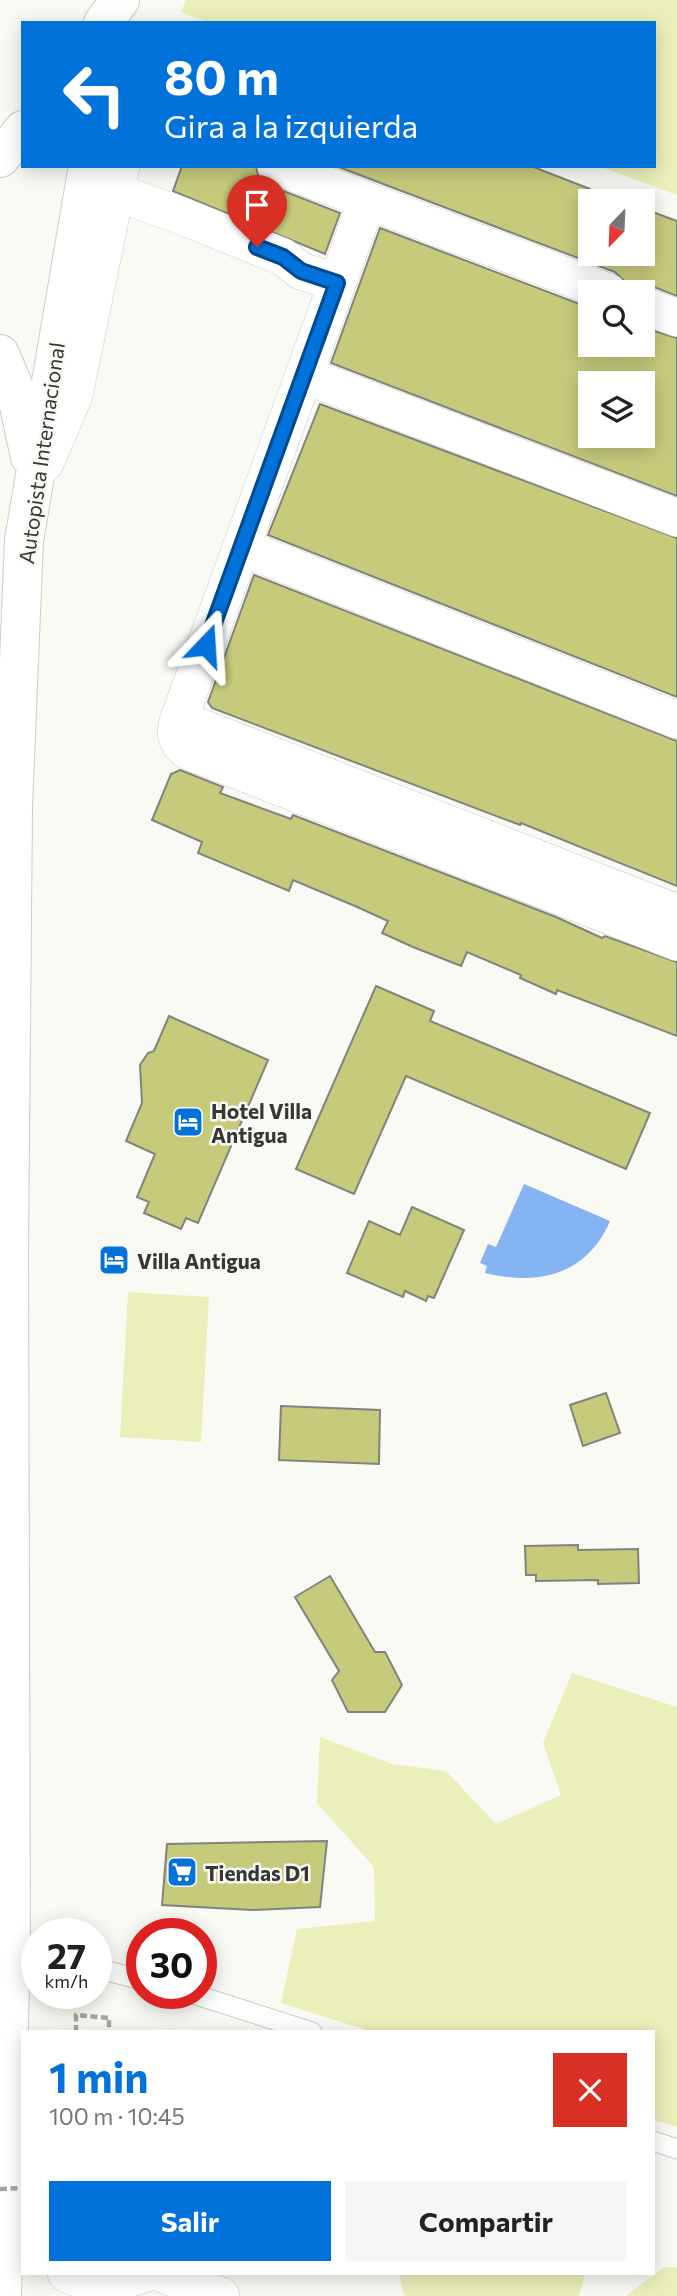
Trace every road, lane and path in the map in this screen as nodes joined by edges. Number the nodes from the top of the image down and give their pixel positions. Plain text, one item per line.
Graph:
1 (21, 132) edge
2 (0, 158) edge
3 (88, 168) edge
4 (281, 168) edge
5 (116, 191) edge
6 (367, 201) junction
7 (578, 281) edge
8 (337, 283) junction
9 (655, 310) edge
10 (677, 318) edge
11 (0, 354) edge
12 (304, 375) junction
13 (33, 484) junction
14 (677, 517) edge
15 (241, 547) junction
16 (179, 719) junction
17 (677, 720) edge
18 (677, 913) edge
19 (677, 942) edge
20 (217, 2002) edge
21 (76, 2030) edge
22 (109, 2030) edge
23 (306, 2030) edge
24 (655, 2142) edge
25 (677, 2149) edge
26 (21, 2192) edge
27 (9, 2219) edge
28 (69, 2275) edge
29 (165, 2275) edge
30 (125, 2284) edge
31 (2, 2296) edge
32 (221, 2296) edge

1 - 2 highway
3 - 13 highway, Autopista Internacional
4 - 6 street
5 - 8 street
5 - 13 street
6 - 7 street
6 - 8 street
8 - 12 street
9 - 10 street
11 - 13 highway
12 - 14 street
12 - 15 street
13 - 27 highway, Autopista Internacional
15 - 16 street
15 - 17 street
16 - 18 street
16 - 19 street
20 - 23 lane
21 - 22 path
24 - 25 lane
26 - 27 path, bridge
27 - 31 highway, Autopista Internacional
28 - 30 street
29 - 32 street

